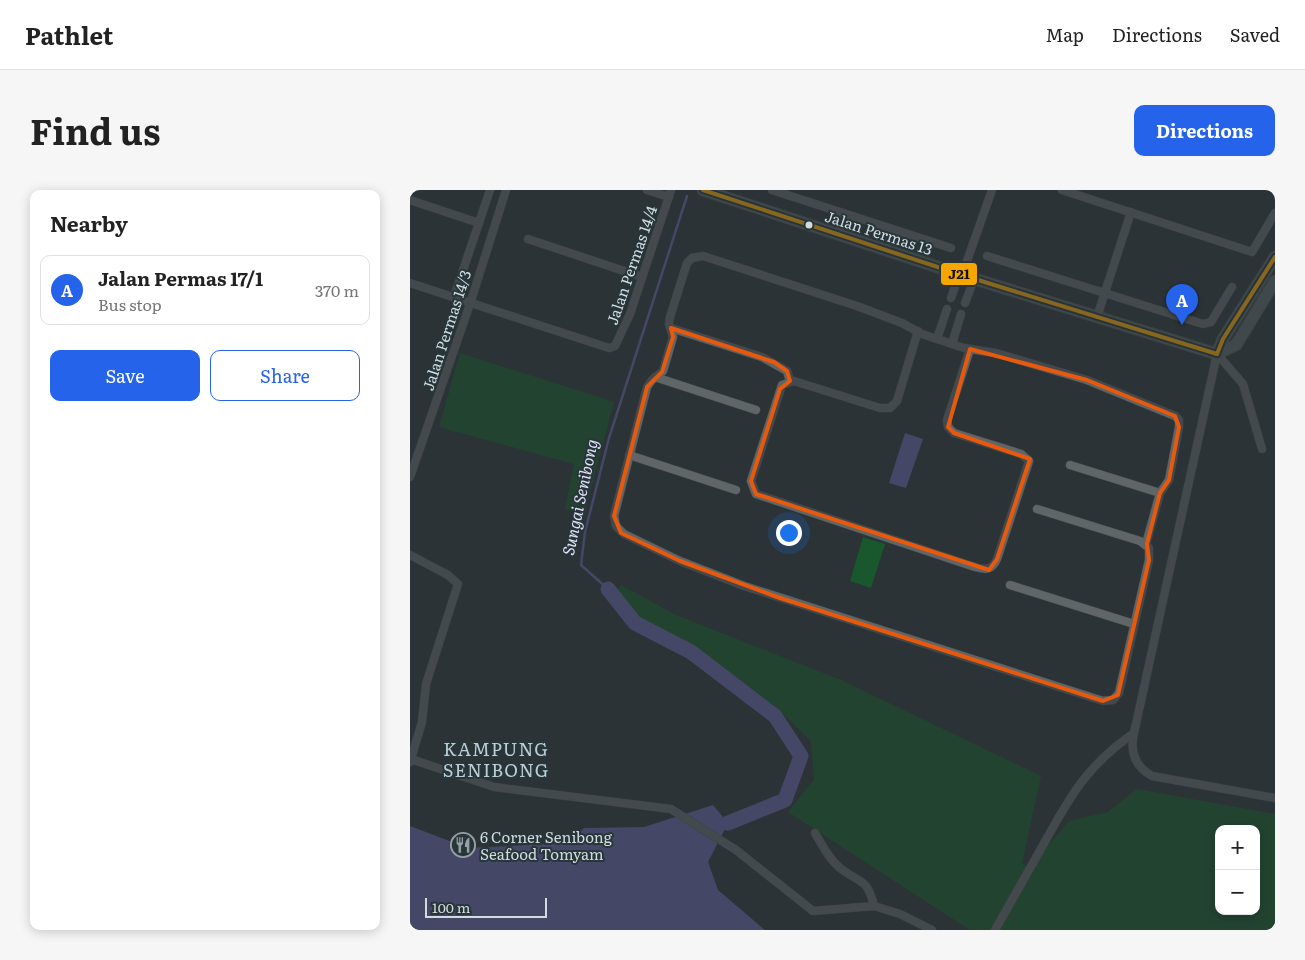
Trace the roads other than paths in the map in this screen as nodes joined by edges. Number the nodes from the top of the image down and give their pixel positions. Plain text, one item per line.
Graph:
1 (490, 190) edge
2 (506, 190) edge
3 (647, 190) edge
4 (772, 190) edge
5 (992, 190) edge
6 (1062, 190) edge
7 (710, 191) edge
8 (670, 193) edge
9 (410, 200) edge
10 (1131, 212) junction
11 (1275, 213) edge
12 (845, 214) junction
13 (479, 223) junction
14 (838, 234) junction
15 (528, 240) dead end
16 (951, 248) dead end
17 (987, 256) dead end
18 (1275, 257) edge
19 (960, 275) junction
20 (642, 277) junction
21 (974, 279) junction
22 (1275, 281) edge
23 (410, 283) edge
24 (1232, 287) dead end
25 (1104, 294) junction
26 (454, 298) junction
27 (951, 298) dead end
28 (965, 303) dead end
29 (470, 304) junction
30 (947, 309) dead end
31 (961, 314) dead end
32 (1096, 317) junction
33 (671, 328) junction
34 (918, 331) junction
35 (937, 339) junction
36 (952, 344) junction
37 (970, 349) junction
38 (1217, 354) junction
39 (655, 377) junction
40 (790, 381) junction
41 (756, 410) dead end
42 (1262, 450) dead end
43 (629, 455) junction
44 (1070, 465) dead end
45 (410, 477) edge
46 (736, 490) dead end
47 (1160, 493) junction
48 (1036, 509) dead end
49 (1146, 544) junction
50 (410, 556) edge
51 (1010, 586) dead end
52 (1134, 624) junction
53 (1134, 733) junction
54 (411, 761) edge
55 (1275, 798) edge
56 (815, 833) dead end
57 (874, 906) junction
58 (932, 930) edge
59 (995, 930) edge

1 - 13 street
2 - 29 street, Jalan Permas 14/3
3 - 8 street
4 - 12 street
5 - 19 street
6 - 10 street
7 - 14 main road, Jalan Permas 13
8 - 20 street, Jalan Permas 14/4
9 - 13 street
10 - 11 street
10 - 25 street
12 - 14 street
12 - 16 street
13 - 26 street
14 - 19 main road, Jalan Permas 13
15 - 20 street
17 - 25 street
18 - 38 main road
19 - 21 main road, Jalan Permas 13
19 - 27 street
20 - 29 street, Jalan Permas 14/4
21 - 28 street
21 - 32 main road, Jalan Permas 13
22 - 38 main road
23 - 26 street
24 - 25 street
25 - 32 street
26 - 29 street
29 - 45 street, Jalan Permas 14/3
30 - 35 street
31 - 36 street
32 - 38 main road, Jalan Permas 13
33 - 34 street
33 - 39 street
33 - 40 street
34 - 35 street
34 - 40 street
35 - 36 street
36 - 37 street
37 - 40 street
37 - 47 street
38 - 42 street
38 - 53 street
39 - 41 street
39 - 43 street
43 - 46 street
43 - 52 street
44 - 47 street
47 - 49 street
48 - 49 street
49 - 52 street
50 - 54 street
51 - 52 street
53 - 55 street
53 - 59 street
54 - 57 street
56 - 57 street
57 - 58 street

